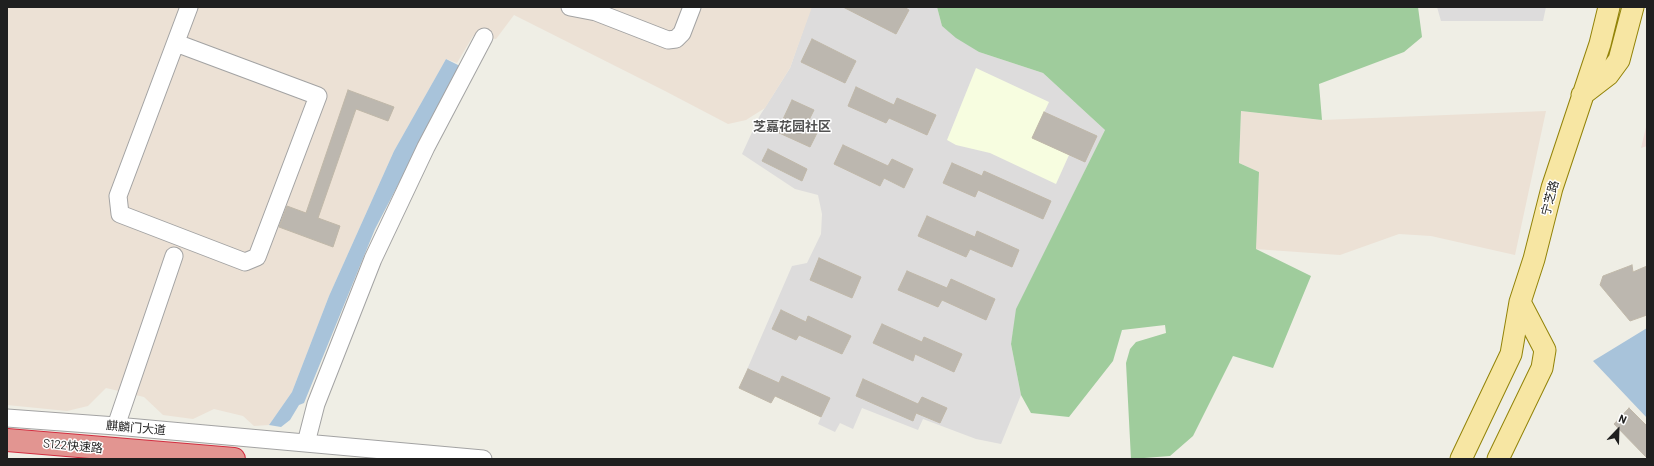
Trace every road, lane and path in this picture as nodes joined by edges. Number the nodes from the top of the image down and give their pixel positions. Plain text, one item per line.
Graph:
1 (189, 7) edge
2 (570, 7) edge
3 (692, 7) edge
4 (1609, 7) edge
5 (1633, 7) edge
6 (597, 9) edge
7 (484, 37) dead end
8 (176, 42) junction
9 (1582, 95) junction
10 (174, 256) dead end
11 (1520, 302) junction
12 (7, 418) edge
13 (116, 426) junction
14 (7, 440) edge
15 (300, 442) junction
16 (338, 446) junction
17 (436, 455) junction
18 (234, 459) edge
19 (350, 459) edge
20 (419, 459) edge
21 (483, 459) edge
22 (1461, 459) edge
23 (1498, 459) edge

1 - 8 street
2 - 6 street
3 - 6 street
4 - 9 main road, 宁芝路
5 - 9 main road
7 - 15 street
8 - 8 street
9 - 11 main road, 宁芝路
10 - 13 street
11 - 22 main road, 宁芝路
11 - 23 main road
12 - 13 street, 麒麟门大道
13 - 15 street, 麒麟门大道
14 - 18 highway, S122快速路
15 - 16 street
16 - 17 street
16 - 19 street
17 - 20 street
17 - 21 street

